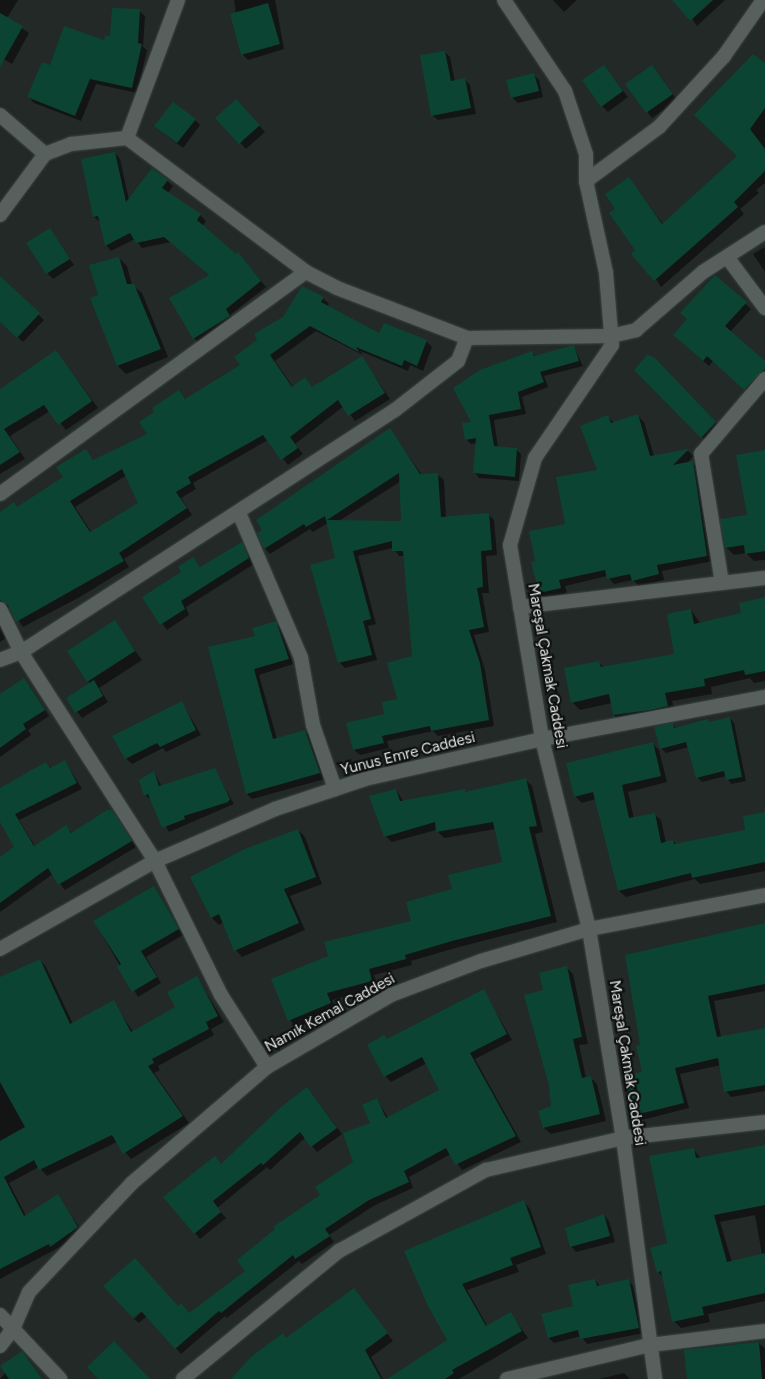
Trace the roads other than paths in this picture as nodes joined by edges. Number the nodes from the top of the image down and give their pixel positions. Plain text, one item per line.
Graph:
1 (178, 0) edge
2 (504, 0) edge
3 (763, 0) edge
4 (0, 115) edge
5 (127, 138) junction
6 (45, 154) junction
7 (586, 181) junction
8 (0, 215) edge
9 (765, 232) edge
10 (727, 257) junction
11 (306, 272) junction
12 (765, 308) edge
13 (611, 336) junction
14 (467, 338) junction
15 (765, 379) edge
16 (0, 494) edge
17 (239, 513) junction
18 (765, 578) edge
19 (722, 583) junction
20 (520, 607) junction
21 (0, 609) edge
22 (21, 652) junction
23 (0, 660) edge
24 (765, 697) edge
25 (542, 739) junction
26 (335, 789) junction
27 (155, 861) junction
28 (765, 895) edge
29 (589, 929) junction
30 (0, 949) edge
31 (267, 1067) junction
32 (765, 1122) edge
33 (623, 1138) junction
34 (0, 1315) edge
35 (13, 1330) junction
36 (765, 1331) edge
37 (650, 1345) junction
38 (0, 1346) edge
39 (60, 1379) edge
40 (183, 1379) edge
41 (507, 1379) edge
42 (655, 1379) edge

1 - 5 street
2 - 7 street, Mareşal Çakmak Caddesi
3 - 7 street
4 - 6 street
5 - 6 street
5 - 11 street
6 - 8 street
7 - 13 street, Mareşal Çakmak Caddesi
9 - 10 street
10 - 12 street
10 - 13 street
11 - 14 street
11 - 16 street
13 - 14 street
13 - 20 street, Mareşal Çakmak Caddesi
14 - 17 street
15 - 19 street
17 - 22 street
17 - 26 street
18 - 19 street
19 - 20 street
20 - 25 street, Mareşal Çakmak Caddesi
21 - 22 street
22 - 23 street
22 - 27 street
24 - 25 street, Yunus Emre Caddesi
25 - 26 street, Yunus Emre Caddesi
25 - 29 street, Mareşal Çakmak Caddesi
26 - 27 street, Yunus Emre Caddesi
27 - 30 street, Yunus Emre Caddesi
27 - 31 street
28 - 29 street, Namık Kemal Caddesi
29 - 31 street, Namık Kemal Caddesi
29 - 33 street, Mareşal Çakmak Caddesi
31 - 35 street, Namık Kemal Caddesi
32 - 33 street
33 - 37 street, Mareşal Çakmak Caddesi
33 - 40 street
34 - 35 street
35 - 38 street, Namık Kemal Caddesi
35 - 39 street
36 - 37 street
37 - 41 street
37 - 42 street, Mareşal Çakmak Caddesi

